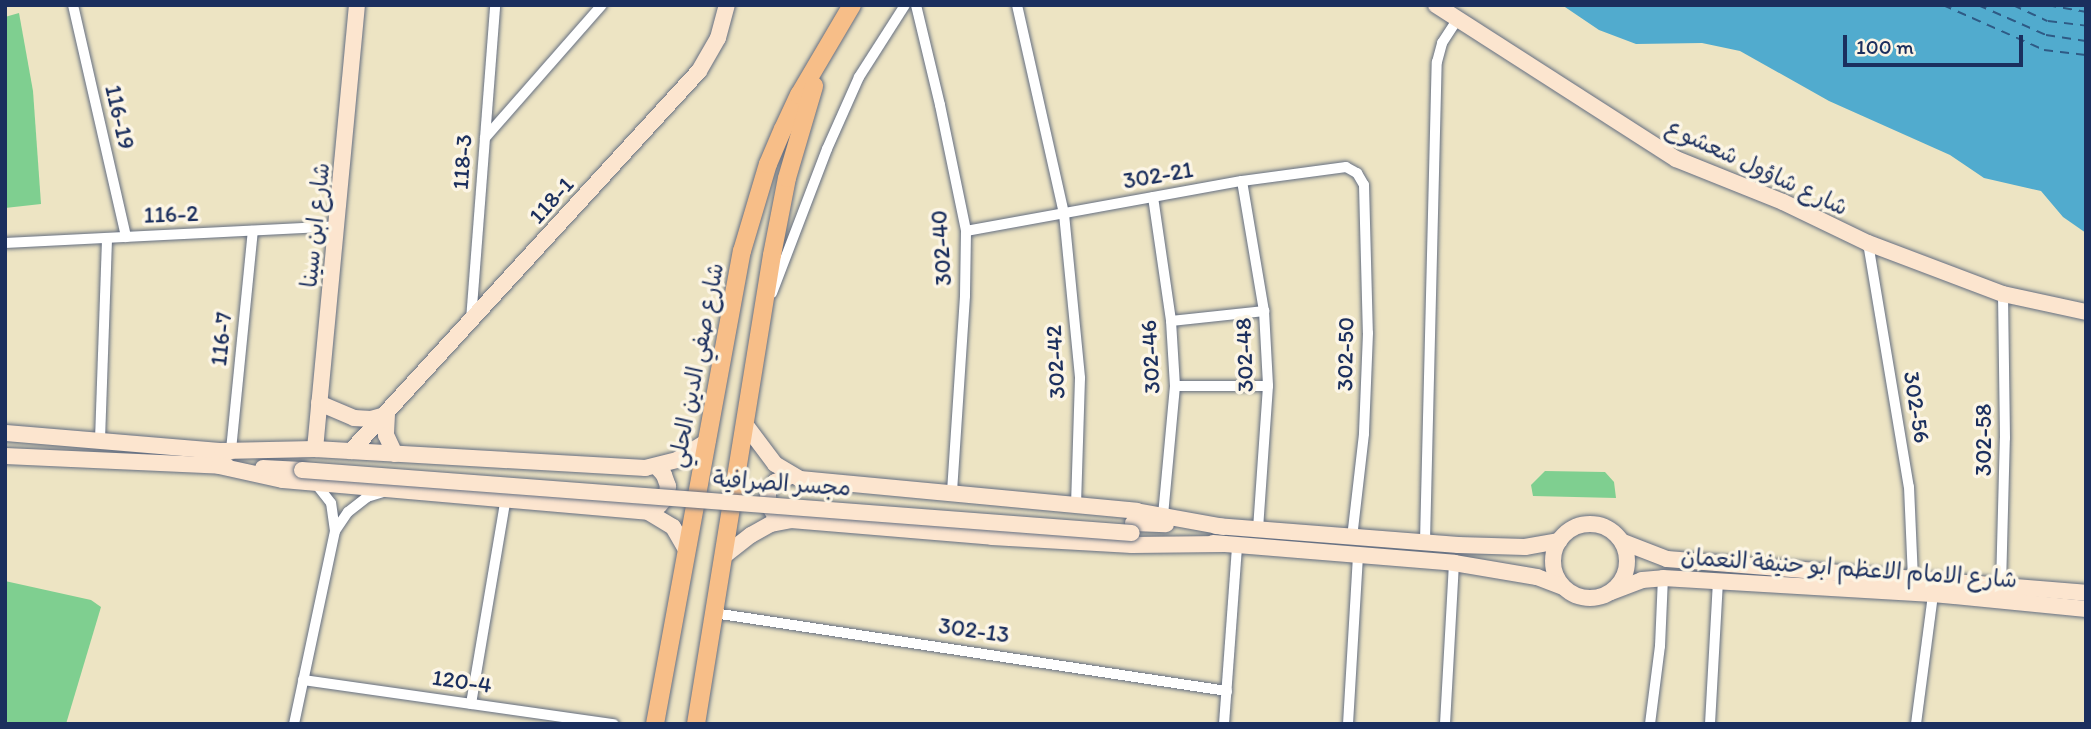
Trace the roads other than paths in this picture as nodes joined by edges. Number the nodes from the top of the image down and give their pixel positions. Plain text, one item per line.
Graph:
1 (74, 5) edge
2 (357, 5) edge
3 (495, 5) edge
4 (602, 5) edge
5 (727, 5) edge
6 (852, 5) edge
7 (905, 5) edge
8 (916, 5) edge
9 (1017, 5) edge
10 (1436, 5) edge
11 (1457, 20) junction
12 (834, 31) junction
13 (485, 138) junction
14 (1357, 173) joint
15 (1242, 181) junction
16 (1153, 197) junction
17 (1064, 215) junction
18 (338, 226) junction
19 (966, 231) junction
20 (253, 232) junction
21 (126, 237) junction
22 (107, 238) junction
23 (5, 243) edge
24 (1868, 243) junction
25 (2003, 294) junction
26 (1264, 312) junction
27 (2086, 312) edge
28 (471, 321) junction
29 (1171, 321) junction
30 (761, 322) junction
31 (1175, 386) junction
32 (1268, 386) junction
33 (319, 402) junction
34 (387, 414) junction
35 (745, 424) junction
36 (5, 433) edge
37 (100, 440) junction
38 (707, 441) junction
39 (351, 451) junction
40 (395, 453) junction
41 (5, 456) edge
42 (224, 456) junction
43 (307, 459) junction
44 (656, 466) junction
45 (791, 476) junction
46 (316, 484) junction
47 (390, 489) junction
48 (952, 493) junction
49 (506, 498) junction
50 (1076, 507) junction
51 (648, 512) junction
52 (1163, 515) junction
53 (782, 521) junction
54 (1224, 527) junction
55 (1133, 528) junction
56 (1258, 528) junction
57 (335, 531) junction
58 (1352, 537) junction
59 (1425, 541) junction
60 (1559, 541) junction
61 (1623, 542) junction
62 (1231, 545) junction
63 (687, 551) junction
64 (1358, 555) junction
65 (724, 556) junction
66 (1454, 564) junction
67 (1664, 578) junction
68 (1913, 579) junction
69 (1718, 580) junction
70 (2001, 586) junction
71 (1563, 587) junction
72 (1611, 592) junction
73 (2086, 593) edge
74 (1933, 594) junction
75 (2086, 609) edge
76 (714, 612) junction
77 (303, 680) junction
78 (1227, 691) junction
79 (471, 704) junction
80 (294, 724) edge
81 (614, 724) edge
82 (655, 724) edge
83 (696, 724) edge
84 (1224, 724) edge
85 (1348, 724) edge
86 (1446, 724) edge
87 (1650, 724) edge
88 (1710, 724) edge
89 (1916, 724) edge

1 - 21 street, 116-19
2 - 18 main road, شارع ابن سينا
3 - 13 street, 118-3
4 - 13 street
5 - 28 main road, 118-1
6 - 12 main road
7 - 30 street
8 - 19 street, 302-40
9 - 17 street, 302-42
10 - 11 main road, شارع شاؤول شعشوع
11 - 24 main road, شارع شاؤول شعشوع
11 - 59 street
12 - 30 main road
12 - 38 main road, شارع صفي الدين الحلي
13 - 28 street, 118-3
14 - 15 street, 302-21
14 - 58 street, 302-50
15 - 16 street, 302-21
15 - 26 street, 302-48
16 - 17 street, 302-21
16 - 29 street, 302-46
17 - 19 street, 302-21
17 - 50 street, 302-42
18 - 20 street, 116-2
18 - 33 main road, شارع ابن سينا
19 - 48 street, 302-40
20 - 21 street, 116-2
20 - 42 street, 116-7
21 - 22 street, 116-2
22 - 23 street, 116-2
22 - 37 street
24 - 25 main road, شارع شاؤول شعشوع
24 - 68 street, 302-56
25 - 27 main road, شارع شاؤول شعشوع
25 - 70 street, 302-58
26 - 29 street
26 - 32 street, 302-48
28 - 34 main road, 118-1
29 - 31 street, 302-46
30 - 35 main road
31 - 32 street
31 - 52 street, 302-46
32 - 56 street, 302-48
33 - 34 main road
33 - 43 main road, شارع ابن سينا
34 - 39 main road, 118-1
34 - 40 main road
35 - 45 main road
35 - 65 main road
36 - 37 main road
37 - 42 main road
38 - 44 main road
38 - 63 main road, شارع صفي الدين الحلي
39 - 40 main road
39 - 43 main road
40 - 44 main road
41 - 42 main road
42 - 43 main road
42 - 46 main road
43 - 55 main road, مجسر الصرافية
44 - 51 main road
45 - 48 main road
45 - 53 main road
46 - 47 main road
46 - 57 street
47 - 49 main road
47 - 57 street
48 - 50 main road
49 - 51 main road
49 - 79 street
50 - 52 main road
51 - 63 main road
52 - 54 main road
53 - 62 main road
53 - 65 main road
54 - 55 main road
54 - 56 main road
55 - 62 main road
56 - 58 main road
57 - 77 street
58 - 59 main road
59 - 60 main road
60 - 61 main road
60 - 71 main road
61 - 68 main road, شارع الامام الاعظم ابو حنيفة النعمان
61 - 72 main road
62 - 64 main road
62 - 78 street
63 - 82 main road, شارع صفي الدين الحلي
64 - 66 main road
64 - 85 street
65 - 76 main road
66 - 71 main road
66 - 86 street
67 - 69 main road, شارع الامام الاعظم ابو حنيفة النعمان
67 - 72 main road, شارع الامام الاعظم ابو حنيفة النعمان
67 - 87 street
68 - 70 main road, شارع الامام الاعظم ابو حنيفة النعمان
69 - 74 main road, شارع الامام الاعظم ابو حنيفة النعمان
69 - 88 street
70 - 73 main road, شارع الامام الاعظم ابو حنيفة النعمان
71 - 72 main road
74 - 75 main road, شارع الامام الاعظم ابو حنيفة النعمان
74 - 89 street
76 - 78 street, 302-13
76 - 83 main road
77 - 79 street, 120-4
77 - 80 street
78 - 84 street
79 - 81 street, 120-4

